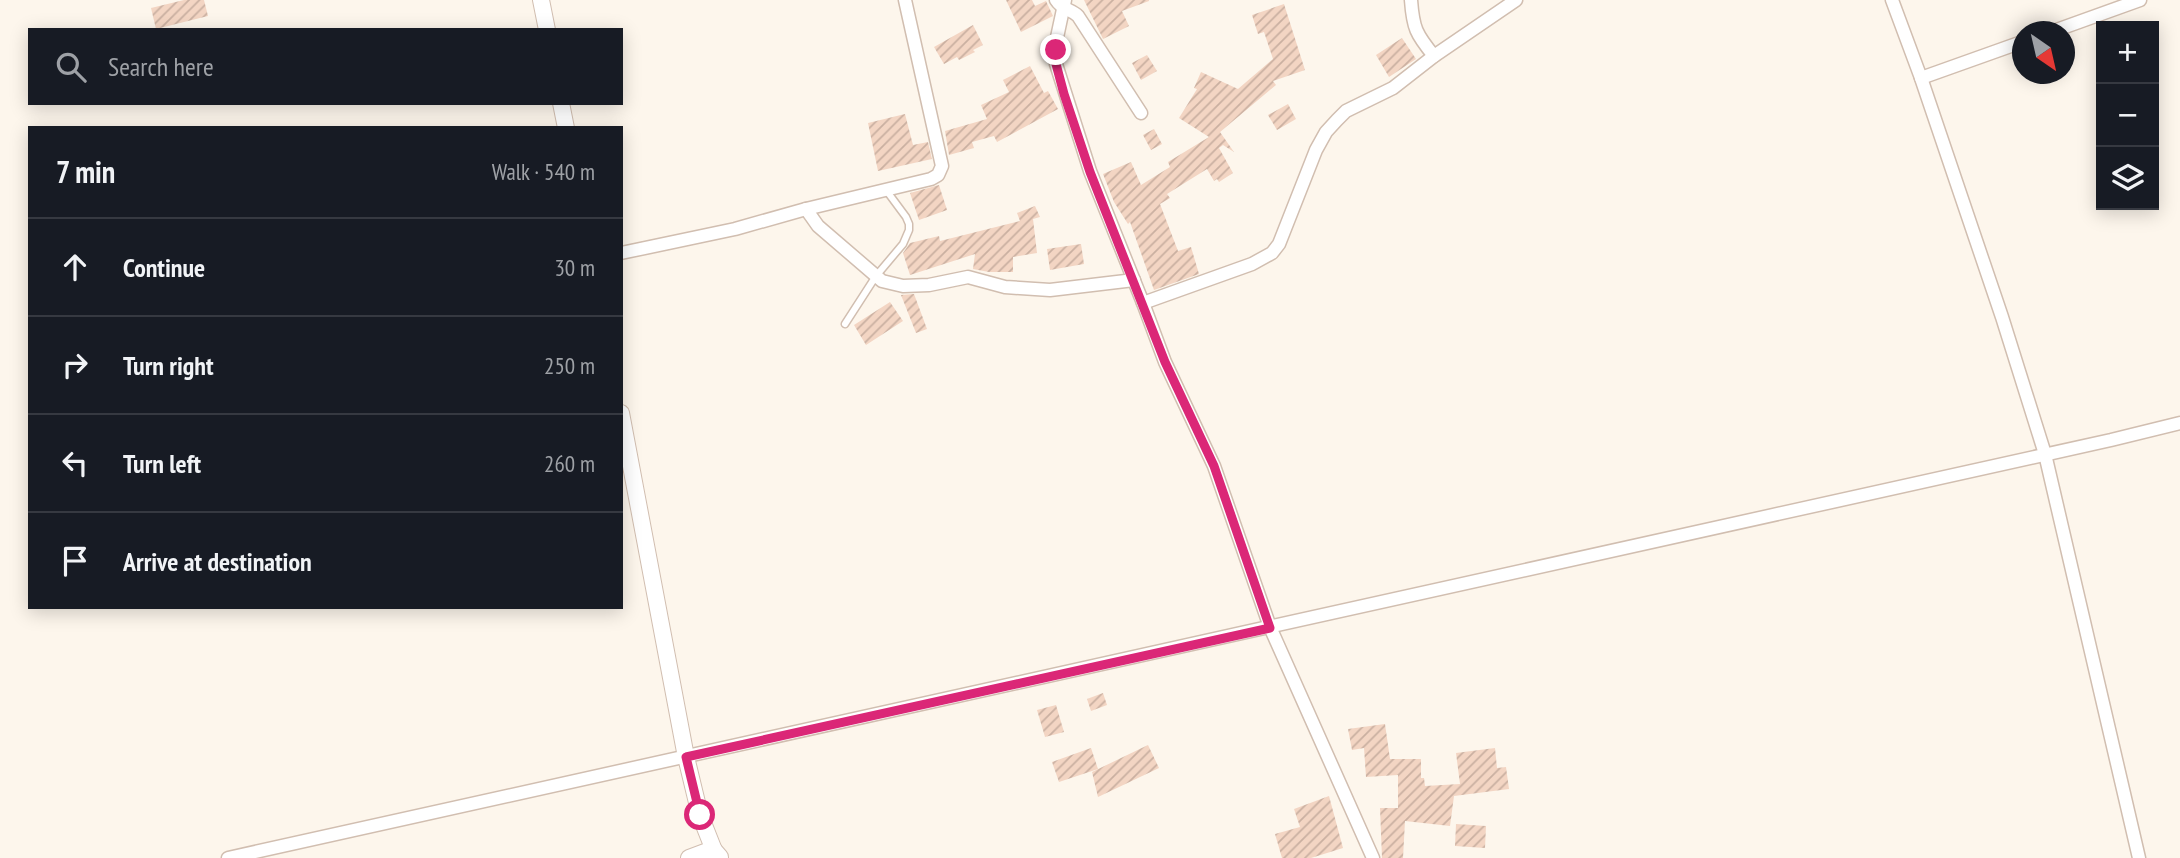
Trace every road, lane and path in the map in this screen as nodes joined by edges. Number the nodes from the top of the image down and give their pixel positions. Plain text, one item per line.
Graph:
1 (541, 0) edge
2 (905, 0) edge
3 (1411, 0) edge
4 (1516, 0) edge
5 (1892, 0) edge
6 (2140, 0) edge
7 (1061, 3) edge
8 (2075, 23) edge
9 (547, 28) edge
10 (2012, 46) edge
11 (1434, 56) junction
12 (1921, 78) junction
13 (561, 105) edge
14 (1141, 113) dead end
15 (566, 126) edge
16 (886, 190) junction
17 (806, 209) junction
18 (623, 253) edge
19 (876, 276) junction
20 (1134, 280) junction
21 (1143, 303) junction
22 (845, 324) dead end
23 (2180, 423) edge
24 (623, 424) edge
25 (2045, 454) junction
26 (1270, 628) junction
27 (686, 757) junction
28 (717, 855) edge
29 (228, 858) edge
30 (690, 858) edge
31 (1373, 858) edge
32 (2139, 858) edge

1 - 9 street
2 - 16 street
3 - 11 street
4 - 11 street
5 - 12 street
6 - 8 street
7 - 14 street
7 - 20 street
10 - 12 street
11 - 21 street
12 - 25 street
13 - 15 street
16 - 17 street
16 - 19 lane
17 - 18 street
17 - 19 street
19 - 20 street
19 - 22 lane
20 - 21 street
21 - 26 street
23 - 25 street
24 - 27 street
25 - 26 street
25 - 32 street
26 - 27 street
26 - 31 street
27 - 28 street
27 - 29 street
28 - 30 street

